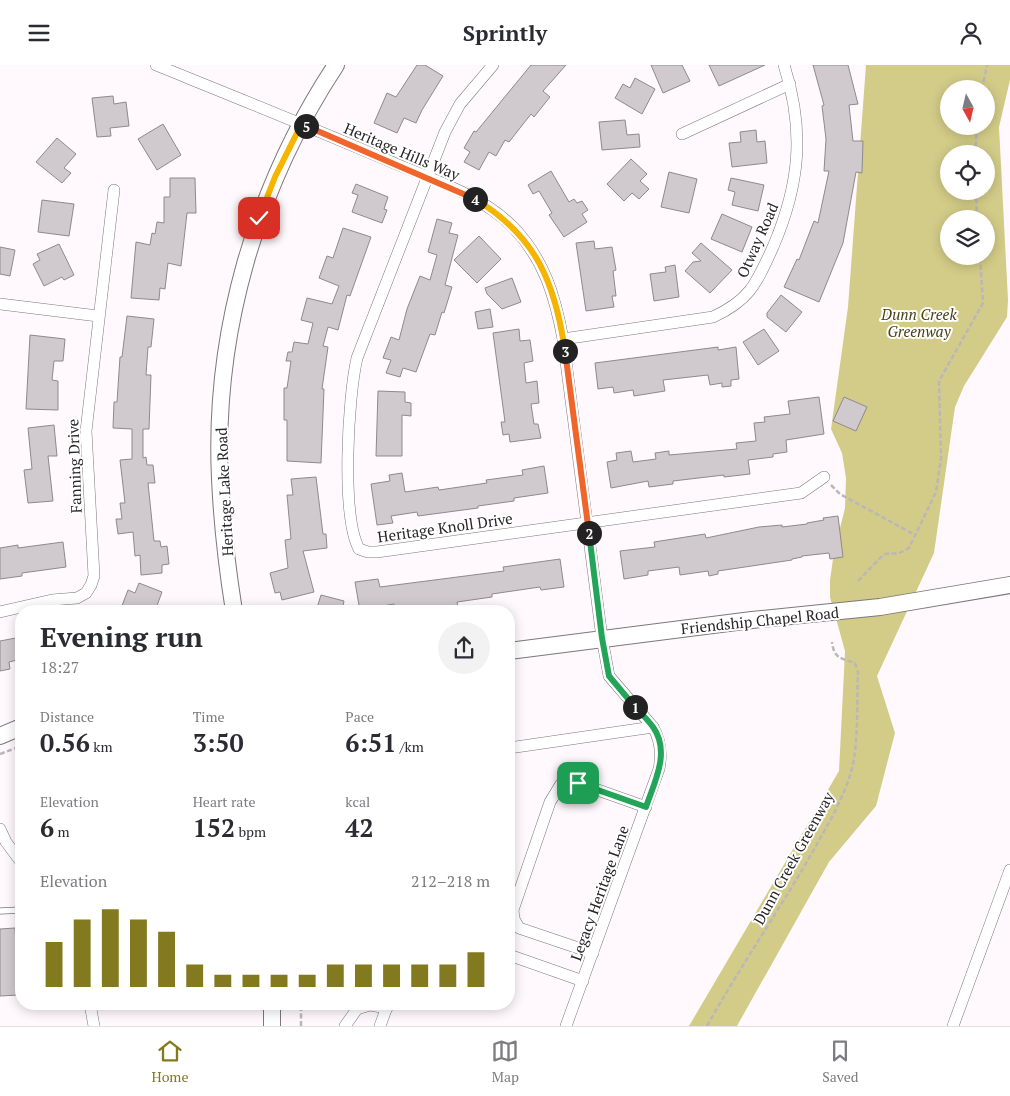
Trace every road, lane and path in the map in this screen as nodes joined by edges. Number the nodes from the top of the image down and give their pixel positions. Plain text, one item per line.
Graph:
1 (156, 65) edge
2 (336, 65) edge
3 (493, 65) edge
4 (784, 65) edge
5 (987, 65) edge
6 (984, 80) edge
7 (790, 84) junction
8 (301, 125) junction
9 (682, 134) dead end
10 (427, 177) junction
11 (114, 190) dead end
12 (981, 265) edge
13 (0, 304) edge
14 (98, 316) junction
15 (563, 339) junction
16 (824, 477) joint
17 (588, 522) junction
18 (916, 535) junction
19 (858, 581) dead end
20 (1010, 585) edge
21 (33, 605) edge
22 (233, 605) edge
23 (15, 609) edge
24 (0, 612) edge
25 (602, 638) junction
26 (832, 642) dead end
27 (515, 650) edge
28 (653, 727) junction
29 (15, 730) edge
30 (0, 736) edge
31 (515, 747) edge
32 (15, 748) edge
33 (0, 754) edge
34 (646, 807) junction
35 (0, 829) edge
36 (15, 854) edge
37 (1010, 870) edge
38 (515, 904) edge
39 (15, 910) edge
40 (0, 911) edge
41 (515, 921) edge
42 (593, 953) junction
43 (515, 957) edge
44 (583, 981) junction
45 (91, 1010) edge
46 (272, 1010) edge
47 (301, 1010) edge
48 (355, 1010) edge
49 (386, 1010) edge
50 (94, 1026) edge
51 (272, 1026) edge
52 (301, 1026) edge
53 (345, 1026) edge
54 (380, 1026) edge
55 (566, 1026) edge
56 (707, 1026) edge
57 (953, 1026) edge

1 - 8 street, Heritage Hills Way
2 - 8 main road, Heritage Lake Road
3 - 10 street, Heritage Knoll Drive
4 - 7 street, Otway Road
5 - 6 path
7 - 9 street
7 - 15 street, Otway Road
8 - 10 street, Heritage Hills Way
8 - 22 main road, Heritage Lake Road
10 - 15 street, Heritage Hills Way
10 - 17 street, Heritage Knoll Drive
11 - 14 street, Fanning Drive
12 - 18 path
13 - 14 street
14 - 21 street, Fanning Drive
15 - 17 street, Heritage Hills Way
16 - 17 street, Heritage Knoll Drive
16 - 18 path
17 - 25 street, Heritage Hills Way
18 - 19 path
20 - 25 main road, Friendship Chapel Road
23 - 24 street, Fanning Drive
25 - 27 main road, Friendship Chapel Road
25 - 28 street, Legacy Heritage Lane
26 - 56 path, Dunn Creek Greenway
28 - 31 street
28 - 34 street, Legacy Heritage Lane
29 - 30 main road
32 - 33 path
34 - 38 street
34 - 42 street, Legacy Heritage Lane
35 - 36 street
37 - 57 street
39 - 40 lane
41 - 42 street
42 - 44 street, Legacy Heritage Lane
43 - 44 street
44 - 55 street, Legacy Heritage Lane
45 - 50 street
46 - 51 main road
47 - 52 path
48 - 53 street
49 - 54 street

